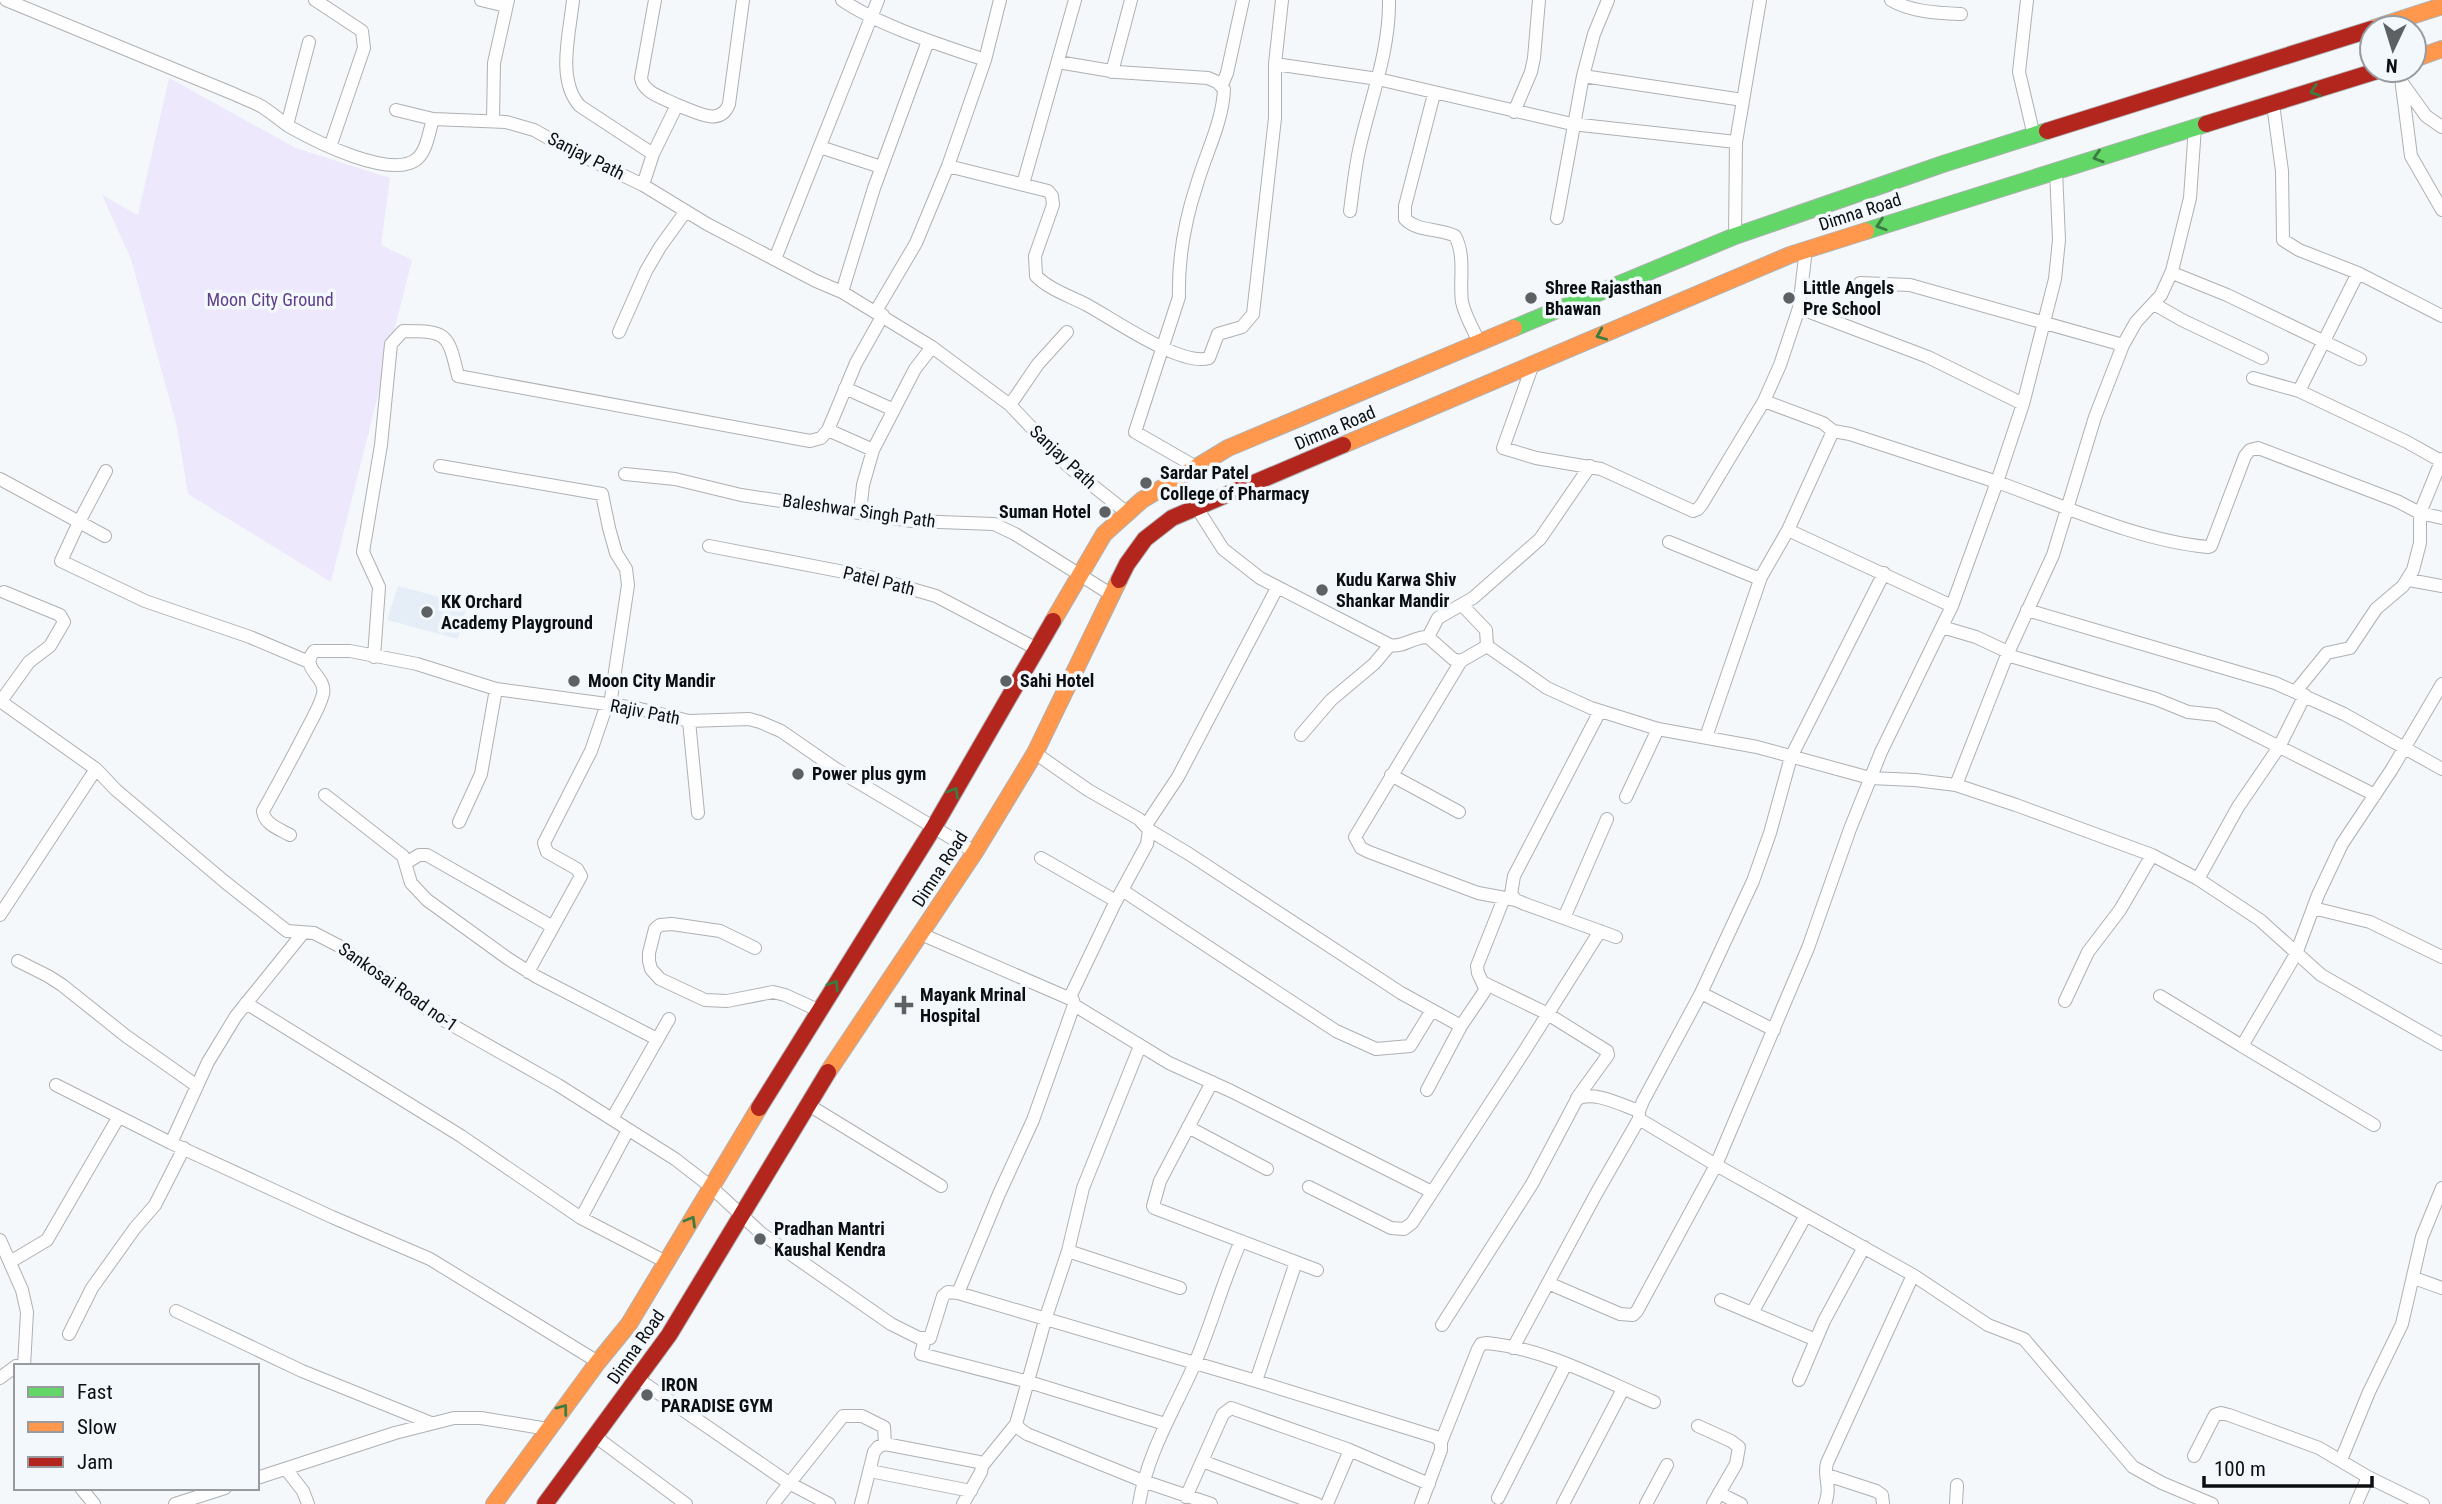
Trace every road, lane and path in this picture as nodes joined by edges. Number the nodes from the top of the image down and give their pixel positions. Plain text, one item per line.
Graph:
1 (6, 0) edge
2 (315, 0) edge
3 (481, 0) edge
4 (573, 0) edge
5 (654, 0) edge
6 (743, 0) edge
7 (842, 0) edge
8 (878, 0) edge
9 (1000, 0) edge
10 (1075, 0) edge
11 (1131, 0) edge
12 (1244, 0) edge
13 (1282, 0) edge
14 (1389, 0) edge
15 (1539, 0) edge
16 (1608, 0) edge
17 (1760, 0) edge
18 (1891, 0) edge
19 (2027, 0) edge
20 (507, 3) edge
21 (2442, 6) edge
22 (1961, 14) dead end
23 (2417, 14) edge
24 (872, 16) junction
25 (2358, 33) edge
26 (928, 41) junction
27 (309, 42) dead end
28 (985, 60) junction
29 (1058, 62) junction
30 (1275, 64) junction
31 (1112, 72) junction
32 (1583, 76) junction
33 (2358, 77) edge
34 (1378, 79) junction
35 (2403, 84) joint
36 (1222, 85) junction
37 (1434, 94) junction
38 (1743, 100) junction
39 (2273, 104) junction
40 (677, 105) junction
41 (396, 110) dead end
42 (1514, 112) junction
43 (433, 119) junction
44 (493, 121) junction
45 (1572, 124) junction
46 (287, 125) junction
47 (2195, 127) junction
48 (2442, 127) edge
49 (2034, 135) junction
50 (1736, 142) junction
51 (330, 147) junction
52 (820, 147) junction
53 (653, 154) junction
54 (948, 166) junction
55 (881, 167) junction
56 (2056, 170) junction
57 (1023, 184) junction
58 (643, 185) junction
59 (2442, 210) edge
60 (686, 211) junction
61 (1350, 211) dead end
62 (1557, 218) dead end
63 (1735, 236) junction
64 (1806, 249) junction
65 (775, 259) junction
66 (2172, 271) junction
67 (2358, 273) junction
68 (1860, 284) dead end
69 (842, 292) junction
70 (2154, 304) junction
71 (1799, 307) junction
72 (879, 313) junction
73 (2442, 316) edge
74 (2045, 322) junction
75 (618, 332) dead end
76 (1067, 332) dead end
77 (2325, 341) junction
78 (1480, 344) junction
79 (2123, 345) junction
80 (932, 347) junction
81 (1164, 347) junction
82 (2262, 358) dead end
83 (2360, 359) dead end
84 (1533, 364) junction
85 (2253, 378) dead end
86 (845, 388) junction
87 (2300, 391) junction
88 (1764, 401) junction
89 (2023, 404) junction
90 (1010, 405) junction
91 (894, 411) junction
92 (828, 430) junction
93 (1833, 431) junction
94 (873, 450) junction
95 (2441, 460) edge
96 (440, 466) dead end
97 (1590, 466) junction
98 (1196, 467) junction
99 (106, 471) dead end
100 (625, 474) dead end
101 (0, 479) edge
102 (1997, 482) junction
103 (2068, 507) junction
104 (1196, 508) junction
105 (860, 512) junction
106 (1126, 512) junction
107 (2420, 513) junction
108 (2442, 519) edge
109 (79, 522) junction
110 (1788, 530) junction
111 (105, 536) dead end
112 (1670, 542) dead end
113 (709, 546) dead end
114 (1884, 573) junction
115 (1081, 577) junction
116 (1760, 577) junction
117 (2409, 580) junction
118 (2442, 586) edge
119 (1277, 588) junction
120 (4, 592) dead end
121 (1112, 595) junction
122 (1462, 605) junction
123 (1952, 606) junction
124 (2026, 610) junction
125 (1942, 626) junction
126 (1428, 637) junction
127 (1390, 645) junction
128 (1487, 646) junction
129 (1037, 649) junction
130 (317, 654) junction
131 (2008, 654) junction
132 (374, 657) junction
133 (1461, 661) junction
134 (495, 691) junction
135 (2301, 693) junction
136 (2440, 694) edge
137 (0, 701) edge
138 (607, 710) junction
139 (1600, 711) junction
140 (689, 721) junction
141 (1658, 729) junction
142 (1301, 735) dead end
143 (1706, 737) junction
144 (2279, 747) junction
145 (2403, 748) junction
146 (1035, 753) junction
147 (1791, 757) junction
148 (96, 769) junction
149 (2442, 769) edge
150 (1391, 775) junction
151 (1870, 778) junction
152 (1956, 785) junction
153 (325, 795) dead end
154 (2375, 795) junction
155 (1626, 797) dead end
156 (1459, 812) dead end
157 (698, 813) dead end
158 (1607, 819) dead end
159 (459, 822) dead end
160 (934, 827) junction
161 (1148, 828) junction
162 (290, 835) dead end
163 (975, 852) junction
164 (2152, 855) junction
165 (1041, 858) dead end
166 (406, 863) junction
167 (2198, 879) junction
168 (1119, 896) junction
169 (1510, 899) junction
170 (2313, 908) junction
171 (0, 915) edge
172 (1564, 918) junction
173 (553, 927) junction
174 (1600, 931) junction
175 (303, 933) junction
176 (921, 934) junction
177 (1616, 937) dead end
178 (755, 948) dead end
179 (2296, 954) junction
180 (2442, 957) edge
181 (18, 961) dead end
182 (528, 972) junction
183 (1484, 984) junction
184 (1701, 993) junction
185 (2160, 996) dead end
186 (1072, 1001) junction
187 (2065, 1001) dead end
188 (246, 1003) junction
189 (818, 1010) junction
190 (1432, 1010) junction
191 (1548, 1014) junction
192 (669, 1019) dead end
193 (1461, 1026) junction
194 (1774, 1030) junction
195 (657, 1039) junction
196 (2442, 1044) edge
197 (1140, 1046) junction
198 (2242, 1046) junction
199 (1212, 1082) junction
200 (56, 1085) dead end
201 (197, 1086) junction
202 (1427, 1090) dead end
203 (1577, 1099) junction
204 (807, 1104) junction
205 (1639, 1115) junction
206 (118, 1118) junction
207 (612, 1119) junction
208 (2374, 1125) dead end
209 (1188, 1127) junction
210 (628, 1130) junction
211 (171, 1143) junction
212 (184, 1148) junction
213 (1716, 1165) junction
214 (1266, 1170) dead end
215 (710, 1186) junction
216 (941, 1186) dead end
217 (1309, 1187) dead end
218 (2442, 1188) edge
219 (1432, 1192) junction
220 (1806, 1215) junction
221 (742, 1217) junction
222 (581, 1218) junction
223 (0, 1240) edge
224 (1241, 1241) junction
225 (1864, 1247) junction
226 (1068, 1251) junction
227 (10, 1262) junction
228 (666, 1262) junction
229 (1296, 1262) junction
230 (1317, 1270) dead end
231 (1913, 1275) junction
232 (2413, 1278) junction
233 (1548, 1283) junction
234 (1180, 1288) dead end
235 (2442, 1288) edge
236 (958, 1293) junction
237 (1721, 1300) dead end
238 (176, 1311) dead end
239 (1752, 1313) junction
240 (1046, 1317) junction
241 (1442, 1325) dead end
242 (69, 1334) dead end
243 (926, 1339) junction
244 (1816, 1340) junction
245 (1513, 1348) junction
246 (598, 1362) junction
247 (1195, 1362) junction
248 (20, 1364) edge
249 (1566, 1364) junction
250 (638, 1378) junction
251 (1256, 1381) junction
252 (1799, 1381) dead end
253 (1029, 1382) junction
254 (1623, 1389) junction
255 (1654, 1402) dead end
256 (431, 1423) junction
257 (1016, 1424) junction
258 (1165, 1424) junction
259 (1698, 1426) dead end
260 (548, 1429) junction
261 (596, 1437) junction
262 (1441, 1442) junction
263 (885, 1444) junction
264 (1350, 1450) junction
265 (2194, 1456) dead end
266 (2340, 1460) junction
267 (1202, 1461) junction
268 (1667, 1465) dead end
269 (982, 1466) junction
270 (286, 1469) junction
271 (870, 1471) junction
272 (1827, 1475) junction
273 (259, 1477) edge
274 (2368, 1477) junction
275 (1143, 1481) junction
276 (789, 1483) junction
277 (1429, 1484) junction
278 (1957, 1485) dead end
279 (83, 1490) edge
280 (219, 1490) edge
281 (971, 1491) junction
282 (1179, 1498) edge
283 (1498, 1498) dead end
284 (1716, 1498) edge
285 (2207, 1503) edge
286 (94, 1504) edge
287 (175, 1504) edge
288 (308, 1504) edge
289 (494, 1504) edge
290 (545, 1504) edge
291 (686, 1504) edge
292 (773, 1504) edge
293 (829, 1504) edge
294 (861, 1504) edge
295 (963, 1504) edge
296 (1139, 1504) edge
297 (1211, 1504) edge
298 (1317, 1504) edge
299 (1327, 1504) edge
300 (1421, 1504) edge
301 (1563, 1504) edge
302 (1646, 1504) edge
303 (1741, 1504) edge
304 (1825, 1504) edge
305 (1884, 1504) edge
306 (1956, 1504) edge
307 (2356, 1504) edge
308 (2423, 1504) edge

1 - 46 street
2 - 51 street
3 - 20 street
4 - 53 street
5 - 40 street
6 - 40 street
7 - 24 street
8 - 24 street
9 - 28 street
10 - 29 street
11 - 31 street
12 - 36 street
13 - 30 street
14 - 34 street
15 - 42 street
16 - 32 street
17 - 38 street
18 - 22 street
19 - 49 street
20 - 44 street
21 - 23 street
24 - 26 street
24 - 52 street
25 - 49 street
26 - 28 street
26 - 55 street
27 - 46 street
28 - 54 street
29 - 31 street
29 - 57 street
30 - 34 street
30 - 81 street
31 - 36 street
32 - 38 street
32 - 45 street
33 -> 39 street, Dimna Road
34 - 37 street
34 - 61 street
35 - 48 street
35 - 59 street
36 - 81 street
37 - 42 street
37 - 78 street
38 - 50 street
39 - 47 street, Dimna Road
39 - 67 street
40 - 53 street
41 - 43 street, Sanjay Path
42 - 45 street
43 - 44 street, Sanjay Path
43 - 51 street
44 - 58 street, Sanjay Path
45 - 50 street
45 - 62 street
46 - 51 street
47 -> 56 street, Dimna Road
47 - 66 street
49 - 63 street
50 - 63 street
52 - 55 street
52 - 65 street
53 - 58 street
54 - 57 street
54 - 72 street
55 - 69 street
56 -> 64 street, Dimna Road
56 - 74 street
57 - 81 street
58 - 60 street, Sanjay Path
60 - 65 street, Sanjay Path
60 - 75 street
63 - 78 street
64 - 71 street
64 -> 84 street, Dimna Road
65 - 69 street, Sanjay Path
66 - 70 street
66 - 77 street
67 - 73 street
67 - 77 street
68 - 74 street
69 - 72 street, Sanjay Path
70 - 79 street
70 - 82 street
71 - 88 street
71 - 89 street
72 - 80 street, Sanjay Path
72 - 86 street
74 - 79 street
74 - 89 street
76 - 90 street
77 - 83 street
77 - 87 street
78 - 98 street
79 - 103 street
80 - 90 street, Sanjay Path
80 - 91 street
81 - 98 street
84 - 97 street
84 - 104 street, Dimna Road
85 - 87 street
86 - 91 street
86 - 92 street
87 - 95 street
88 - 93 street
88 - 97 street
89 - 102 street
90 - 106 street, Sanjay Path
91 - 94 street
92 - 94 street
92 - 132 street
93 - 102 street
93 - 110 street
94 - 105 street
95 - 107 street
96 - 138 street
97 - 122 street
98 - 106 street
99 - 109 street
100 - 105 street, Baleshwar Singh Path
101 - 109 street
102 - 103 street
102 - 123 street
103 - 107 street
103 - 124 street
104 - 119 street
104 - 121 street, Dimna Road
105 - 115 street, Baleshwar Singh Path
106 - 115 street
107 - 108 street
107 - 117 street
109 - 111 street
109 - 130 street, Rajiv Path
110 - 114 street
110 - 116 street
112 - 116 street
113 - 129 street, Patel Path
114 - 123 street
114 - 147 street
115 - 121 street, Baleshwar Singh Path
115 - 129 street
116 - 143 street
117 - 118 street
117 - 135 street
119 - 127 street
119 - 161 street
120 - 137 street
121 - 146 street, Dimna Road
122 - 126 street
122 - 128 street
123 - 125 street
124 - 131 street
124 - 135 street
125 - 131 street
125 - 151 street
126 - 127 street
126 - 133 street
127 - 142 street
128 - 133 street
128 - 139 street
160 -> 129 street
130 - 132 street, Rajiv Path
130 - 162 street
131 - 144 street
131 - 152 street
132 - 134 street, Rajiv Path
133 - 150 street
134 - 138 street, Rajiv Path
134 - 159 street
135 - 144 street
135 - 145 street
136 - 145 street
137 - 148 street, Sankosai Road no-1
138 - 140 street, Rajiv Path
138 - 173 street
139 - 141 street
139 - 169 street
140 - 157 street
140 - 160 street, Rajiv Path
141 - 143 street
141 - 155 street
143 - 147 street
144 - 154 street
144 - 167 street
145 - 149 street
145 - 154 street
146 - 161 street
146 - 163 street, Dimna Road
147 - 151 street
147 - 184 street
148 - 171 street
148 - 175 street, Sankosai Road no-1
150 - 156 street
150 - 169 street
151 - 152 street
151 - 194 street
152 - 164 street
153 - 166 street
154 - 170 street
158 - 172 street
160 - 163 street, Rajiv Path
189 -> 160 street
161 - 168 street
161 - 190 street
163 - 176 street, Dimna Road
164 - 167 street
164 - 187 street
165 - 168 street
166 - 173 street
166 - 182 street
167 - 179 street
168 - 186 street
168 - 190 street
169 - 172 street
169 - 183 street
170 - 179 street
170 - 180 street
172 - 174 street
173 - 182 street
174 - 177 street
174 - 191 street
175 - 188 street
175 - 207 street, Sankosai Road no-1
176 - 186 street
176 - 204 street, Dimna Road
178 - 189 street
179 - 196 street
179 - 198 street
181 - 201 street
182 - 195 street
183 - 191 street
183 - 193 street
184 - 194 street
184 - 205 street
185 - 198 street
186 - 197 street
186 - 236 street
188 - 201 street
188 - 222 street
189 - 215 street
190 - 193 street
191 - 203 street
191 - 219 street
192 - 195 street
193 - 202 street
194 - 213 street
195 - 207 street
197 - 199 street
197 - 226 street
198 - 208 street
199 - 209 street
199 - 219 street
200 - 206 street
201 - 211 street
203 - 205 street
203 - 241 street
204 - 216 street
204 - 221 street, Dimna Road
205 - 213 street
205 - 233 street
206 - 211 street
206 - 227 street
207 - 210 street, Sankosai Road no-1
209 - 214 street
209 - 224 street
210 - 215 street, Sankosai Road no-1
210 - 222 street
211 - 212 street
212 - 242 street
212 - 246 street
213 - 220 street
213 - 233 street
215 - 221 street, Sankosai Road no-1
228 -> 215 street
217 - 219 street
218 - 232 street
220 - 225 street
220 - 239 street
221 - 243 street, Sankosai Road no-1
221 - 250 street, Dimna Road
222 - 228 street
223 - 227 street
224 - 229 street
224 - 247 street
225 - 231 street
225 - 244 street
226 - 234 street
226 - 240 street
227 - 248 street
228 - 246 street
229 - 230 street
229 - 251 street
231 - 272 street
231 - 285 street
232 - 235 street
232 - 266 street
233 - 245 street
236 - 240 street
236 - 243 street
237 - 239 street
238 - 256 street
239 - 244 street
240 - 247 street
240 - 253 street
243 - 253 street
244 - 252 street
245 - 249 street
245 - 262 street
260 -> 246 street
247 - 251 street
247 - 258 street
249 - 254 street
249 - 283 street
250 - 261 street, Dimna Road
250 - 276 street
251 - 262 street
253 - 257 street
253 - 258 street
254 - 255 street
254 - 301 street
256 - 260 street
256 - 270 street
257 - 269 street
257 - 275 street
258 - 275 street
259 - 284 street
260 - 289 street
261 - 290 street, Dimna Road
261 - 291 street
262 - 277 street
263 - 269 street
263 - 271 street
263 - 276 street
264 - 267 street
264 - 277 street
264 - 299 street
265 - 266 street
266 - 274 street
267 - 282 street
267 - 298 street
268 - 302 street
269 - 281 street
270 - 273 street
270 - 288 street
271 - 281 street
271 - 294 street
272 - 304 street
272 - 305 street
274 - 307 street
274 - 308 street
275 - 282 street
275 - 296 street
276 - 292 street
276 - 293 street
277 - 300 street
278 - 306 street
279 - 286 street
280 - 287 street
281 - 295 street
282 - 297 street
284 - 303 street

